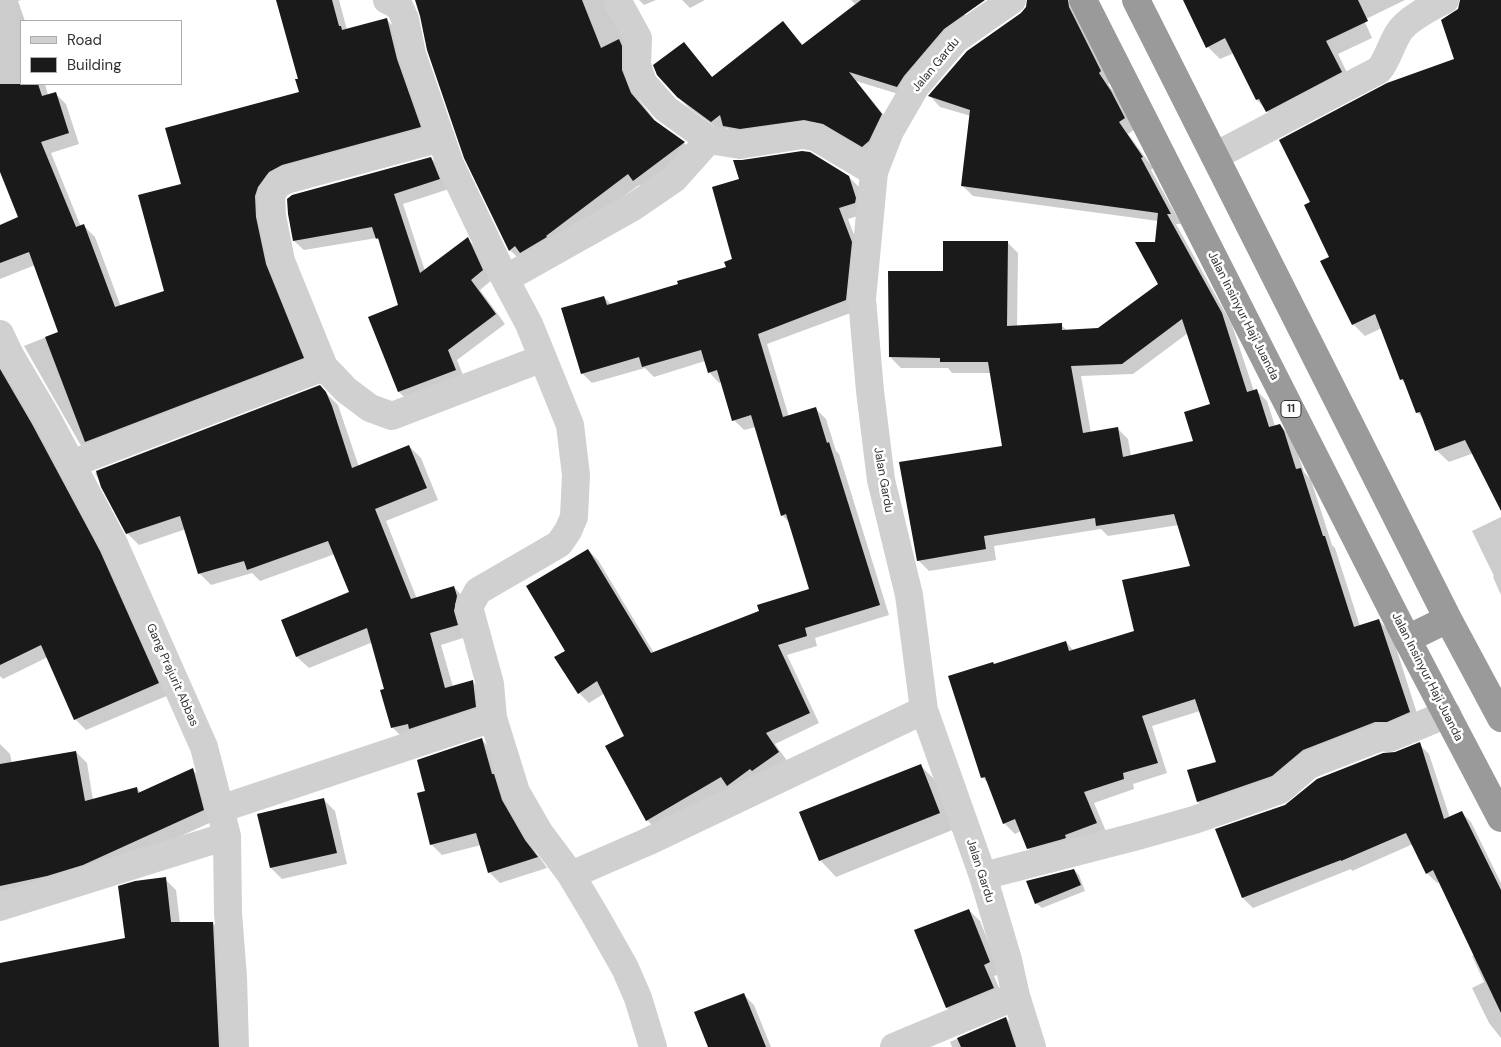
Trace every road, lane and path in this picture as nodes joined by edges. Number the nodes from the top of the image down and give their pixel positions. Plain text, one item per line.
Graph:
1 (387, 0) edge
2 (617, 0) edge
3 (1012, 0) edge
4 (1083, 0) edge
5 (1136, 0) edge
6 (1445, 0) edge
7 (441, 138) junction
8 (709, 140) junction
9 (1215, 156) junction
10 (874, 172) junction
11 (504, 279) junction
12 (3, 349) edge
13 (543, 358) junction
14 (324, 367) junction
15 (71, 464) junction
16 (1448, 619) junction
17 (1408, 639) junction
18 (924, 710) junction
19 (1447, 714) junction
20 (493, 718) junction
21 (1501, 718) edge
22 (220, 809) junction
23 (1501, 818) edge
24 (227, 836) junction
25 (570, 875) junction
26 (983, 876) junction
27 (0, 907) edge
28 (1016, 996) junction
29 (235, 1047) edge
30 (653, 1047) edge
31 (894, 1047) edge
32 (1032, 1047) edge

1 - 7 street
2 - 8 street
3 - 10 street, Jalan Gardu
4 - 17 highway, Jalan Insinyur Haji Juanda / 11
5 - 9 highway
6 - 9 street
7 - 11 street
7 - 14 street
8 - 10 street
8 - 11 street
9 - 16 highway
10 - 18 street, Jalan Gardu
11 - 13 street
12 - 15 street, Gang Prajurit Abbas
13 - 14 street
13 - 20 street
14 - 15 street
15 - 22 street, Gang Prajurit Abbas
16 - 17 highway
16 - 21 highway
17 - 19 highway, Jalan Insinyur Haji Juanda / 11
18 - 25 street
18 - 26 street, Jalan Gardu
19 - 23 highway, Jalan Insinyur Haji Juanda / 11
19 - 26 street
20 - 22 street
20 - 25 street
22 - 24 street, Gang Prajurit Abbas
24 - 27 street
24 - 29 street, Gang Prajurit Abbas
25 - 30 street
26 - 28 street, Jalan Gardu
28 - 31 street
28 - 32 street, Jalan Gardu

